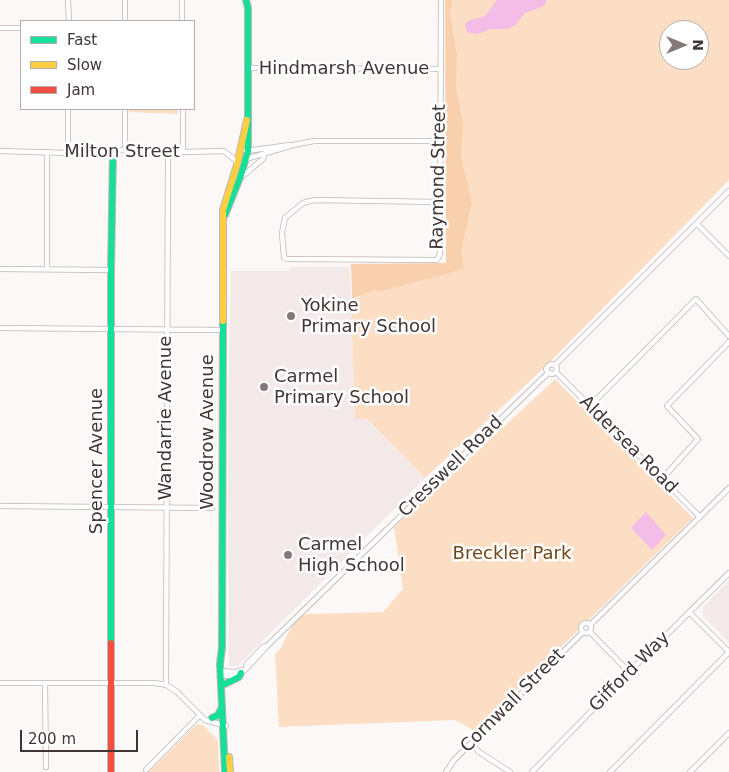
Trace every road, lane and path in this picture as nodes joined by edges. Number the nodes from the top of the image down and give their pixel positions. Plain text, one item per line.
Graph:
1 (68, 0) edge
2 (125, 0) edge
3 (182, 0) edge
4 (246, 0) edge
5 (250, 0) edge
6 (441, 0) edge
7 (248, 8) junction
8 (69, 20) edge
9 (125, 20) edge
10 (182, 20) edge
11 (0, 28) edge
12 (20, 28) edge
13 (247, 68) junction
14 (441, 69) junction
15 (68, 110) edge
16 (125, 110) edge
17 (183, 110) edge
18 (247, 120) junction
19 (248, 138) junction
20 (440, 141) junction
21 (293, 145) junction
22 (262, 148) junction
23 (112, 150) junction
24 (248, 150) junction
25 (0, 151) edge
26 (125, 151) junction
27 (47, 152) junction
28 (68, 152) junction
29 (168, 152) junction
30 (183, 152) junction
31 (265, 153) junction
32 (243, 158) junction
33 (237, 165) junction
34 (241, 175) junction
35 (729, 191) edge
36 (439, 202) junction
37 (224, 218) junction
38 (697, 224) junction
39 (729, 256) edge
40 (0, 269) edge
41 (47, 270) junction
42 (111, 270) junction
43 (0, 328) edge
44 (112, 328) junction
45 (166, 329) junction
46 (222, 330) junction
47 (729, 336) edge
48 (729, 342) edge
49 (555, 365) junction
50 (556, 372) junction
51 (548, 373) junction
52 (590, 406) junction
53 (662, 479) junction
54 (729, 488) edge
55 (0, 506) edge
56 (112, 507) junction
57 (166, 507) junction
58 (212, 508) dead end
59 (700, 518) junction
60 (729, 572) edge
61 (690, 612) junction
62 (590, 625) junction
63 (583, 632) junction
64 (590, 632) junction
65 (267, 646) junction
66 (729, 652) edge
67 (629, 672) junction
68 (241, 673) junction
69 (223, 674) junction
70 (0, 683) edge
71 (111, 683) junction
72 (45, 684) junction
73 (166, 684) junction
74 (225, 684) junction
75 (221, 709) junction
76 (200, 714) junction
77 (212, 718) junction
78 (224, 723) junction
79 (729, 733) edge
80 (471, 743) junction
81 (46, 767) dead end
82 (146, 770) dead end
83 (111, 772) edge
84 (225, 772) edge
85 (230, 772) edge
86 (446, 772) edge
87 (510, 772) edge
88 (532, 772) edge
89 (610, 772) edge
90 (690, 772) edge

1 - 8 street
2 - 9 street
3 - 10 street
4 - 7 main road
5 - 7 main road
6 - 14 street, Raymond Street
7 - 13 main road
11 - 12 street
13 - 14 street, Hindmarsh Avenue
13 - 18 main road
14 - 20 street, Raymond Street
15 - 28 street
16 - 26 street
17 - 30 street
18 - 19 main road
18 - 32 main road
19 - 22 street
19 - 24 main road
20 - 21 street
20 - 36 street, Raymond Street
21 - 22 street
21 - 31 street
22 - 24 street
23 - 26 street, Milton Street
23 - 28 street, Milton Street
23 - 42 main road, Spencer Avenue
24 - 32 main road
25 - 27 street, Milton Street
26 - 29 street, Milton Street
27 - 28 street, Milton Street
27 - 41 street
29 - 30 street, Milton Street
29 - 45 street, Wandarrie Avenue
30 - 33 street, Milton Street
31 - 32 street
31 - 34 street
32 - 33 main road, Woodrow Avenue
32 - 34 main road, Woodrow Avenue
33 - 37 main road, Woodrow Avenue
34 - 37 main road, Woodrow Avenue
35 - 38 street, Cresswell Road
36 - 36 street, Raymond Street
37 - 46 main road, Woodrow Avenue
38 - 39 street
38 - 49 street, Cresswell Road
40 - 41 street
41 - 42 street
42 - 44 main road, Spencer Avenue
43 - 44 street
44 - 45 street
44 - 56 main road, Spencer Avenue
45 - 46 street
45 - 57 street, Wandarrie Avenue
46 - 69 main road, Woodrow Avenue
47 - 52 street
48 - 53 street
49 - 50 street
49 - 51 street, Cresswell Road
50 - 51 street
50 - 52 street, Aldersea Road
51 - 65 street, Cresswell Road
52 - 53 street, Aldersea Road
53 - 59 street, Aldersea Road
54 - 59 street
55 - 56 street
56 - 57 street
56 - 71 main road, Spencer Avenue
57 - 58 street
57 - 73 street, Wandarrie Avenue
59 - 62 street
60 - 61 street, Gifford Way
61 - 66 street
61 - 67 street, Gifford Way
62 - 63 street
62 - 64 street
63 - 64 street
63 - 80 street, Cornwall Street
64 - 67 street
65 - 68 street, Cresswell Road
65 - 69 street, Cresswell Road
66 - 89 street
67 - 88 street, Gifford Way
68 - 69 street
68 - 74 main road
69 - 74 main road, Woodrow Avenue
69 - 75 main road, Woodrow Avenue
70 - 72 street
71 - 72 street
71 - 73 street
71 - 83 main road, Spencer Avenue
72 - 81 street
73 - 76 street
74 - 78 main road, Woodrow Avenue
75 - 77 main road
75 - 78 main road, Woodrow Avenue
76 - 77 street
76 - 78 street
76 - 82 street
77 - 78 street
78 - 84 main road, Woodrow Avenue
78 - 85 main road, Woodrow Avenue
79 - 90 street
80 - 86 street, Cornwall Street
80 - 87 street

